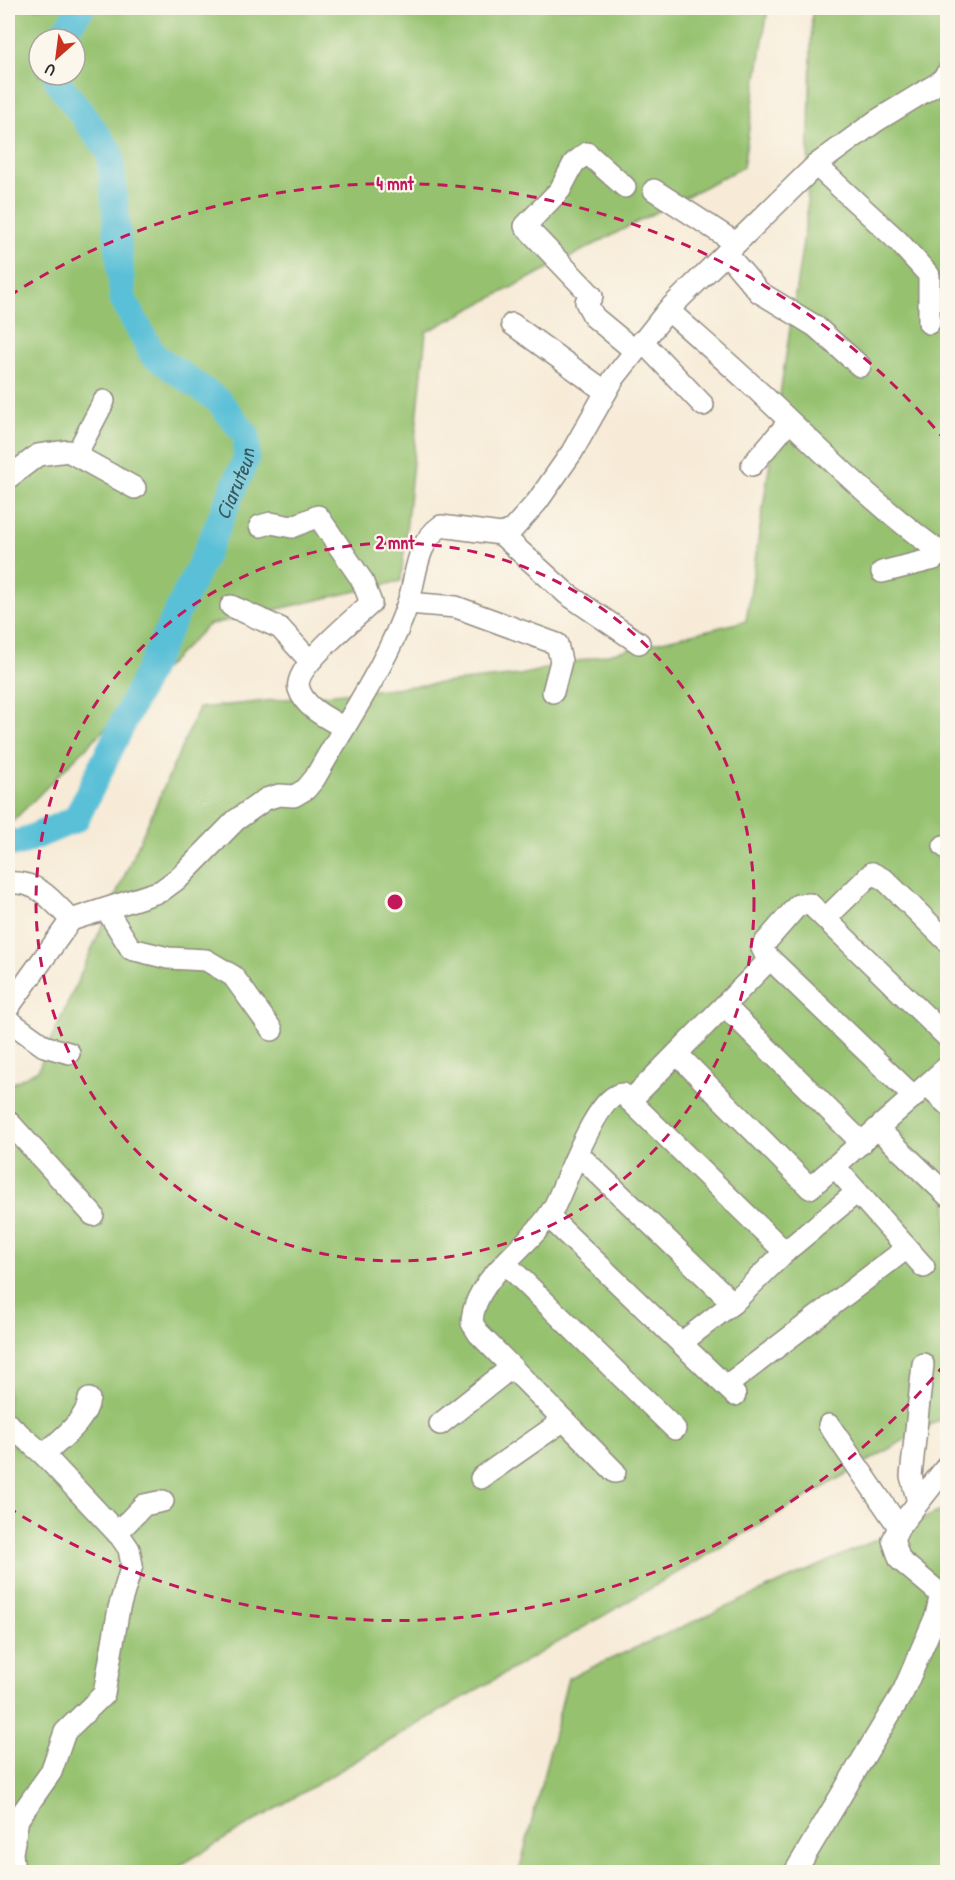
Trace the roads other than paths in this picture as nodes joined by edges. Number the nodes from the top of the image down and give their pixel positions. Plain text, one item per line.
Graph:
1 (948, 72) edge
2 (816, 165) junction
3 (625, 187) dead end
4 (654, 190) dead end
5 (731, 248) junction
6 (668, 310) junction
7 (929, 323) dead end
8 (512, 324) dead end
9 (638, 346) junction
10 (860, 366) dead end
11 (606, 392) junction
12 (104, 401) dead end
13 (703, 405) dead end
14 (789, 422) junction
15 (76, 455) junction
16 (752, 465) dead end
17 (8, 478) edge
18 (135, 488) dead end
19 (260, 526) dead end
20 (501, 534) junction
21 (942, 554) edge
22 (882, 572) dead end
23 (408, 603) junction
24 (231, 606) dead end
25 (639, 643) dead end
26 (304, 670) junction
27 (553, 692) dead end
28 (343, 727) junction
29 (8, 883) edge
30 (106, 909) junction
31 (826, 918) junction
32 (71, 920) junction
33 (948, 942) edge
34 (770, 959) junction
35 (726, 1007) junction
36 (8, 1008) edge
37 (8, 1020) edge
38 (272, 1030) dead end
39 (948, 1038) edge
40 (69, 1053) dead end
41 (677, 1054) junction
42 (948, 1066) edge
43 (921, 1092) junction
44 (630, 1101) junction
45 (948, 1105) edge
46 (8, 1120) edge
47 (878, 1129) junction
48 (862, 1143) junction
49 (578, 1154) junction
50 (835, 1167) junction
51 (857, 1192) junction
52 (948, 1196) edge
53 (93, 1215) dead end
54 (549, 1217) junction
55 (907, 1248) junction
56 (784, 1252) junction
57 (506, 1264) junction
58 (924, 1267) dead end
59 (733, 1303) junction
60 (681, 1343) junction
61 (923, 1364) dead end
62 (512, 1368) junction
63 (88, 1399) dead end
64 (564, 1420) junction
65 (8, 1424) edge
66 (440, 1424) dead end
67 (829, 1425) dead end
68 (675, 1429) dead end
69 (44, 1455) junction
70 (948, 1465) edge
71 (615, 1472) dead end
72 (481, 1478) dead end
73 (150, 1499) dead end
74 (918, 1502) junction
75 (899, 1527) junction
76 (117, 1533) junction
77 (11, 1832) edge
78 (14, 1872) edge
79 (795, 1872) edge

1 - 2 street
2 - 5 street
2 - 7 street
3 - 9 street
4 - 5 street
5 - 6 street
5 - 10 street
6 - 9 street
6 - 14 street
8 - 11 street
9 - 11 street
9 - 13 street
11 - 20 street
12 - 15 street
14 - 16 street
14 - 21 street
15 - 17 street
15 - 18 street
19 - 26 street
20 - 23 street
20 - 25 street
21 - 22 street
23 - 27 street
23 - 28 street
24 - 26 street
26 - 28 street
28 - 30 street
29 - 32 street
30 - 32 street
30 - 38 street
31 - 33 street
31 - 34 street
31 - 39 street
32 - 36 street
34 - 35 street
34 - 43 street
35 - 41 street
35 - 48 street
37 - 40 street
41 - 44 street
41 - 50 street
42 - 43 street
43 - 45 street
43 - 47 street
44 - 49 street
44 - 56 street
46 - 53 street
47 - 48 street
47 - 52 street
48 - 50 street
49 - 54 street
49 - 59 street
50 - 51 street
51 - 55 street
51 - 56 street
54 - 57 street
54 - 60 street
55 - 58 street
55 - 60 street
56 - 59 street
57 - 62 street
57 - 68 street
59 - 60 street
61 - 74 street
62 - 64 street
62 - 66 street
63 - 69 street
64 - 71 street
64 - 72 street
65 - 69 street
67 - 75 street
69 - 76 street
70 - 74 street
73 - 76 street
74 - 75 street
75 - 79 street
76 - 77 street
77 - 78 street

